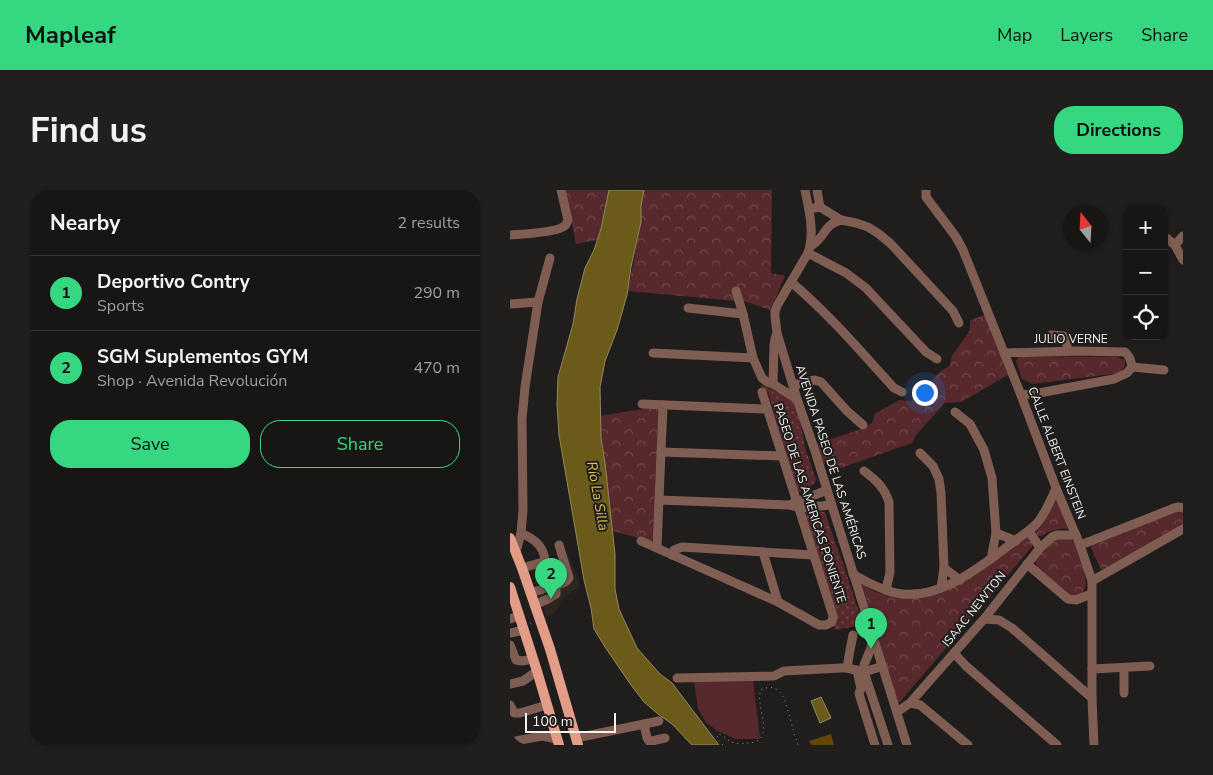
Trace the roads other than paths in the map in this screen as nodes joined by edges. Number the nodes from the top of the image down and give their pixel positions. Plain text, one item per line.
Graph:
1 (562, 190) edge
2 (805, 190) edge
3 (817, 190) edge
4 (918, 190) edge
5 (926, 193) edge
6 (820, 207) junction
7 (809, 208) junction
8 (841, 220) junction
9 (510, 235) edge
10 (1183, 236) edge
11 (1168, 239) edge
12 (1175, 245) junction
13 (810, 250) junction
14 (550, 258) dead end
15 (1183, 260) edge
16 (791, 282) junction
17 (736, 291) dead end
18 (538, 302) junction
19 (510, 304) edge
20 (688, 308) dead end
21 (743, 314) junction
22 (959, 323) dead end
23 (778, 332) junction
24 (1051, 336) dead end
25 (1067, 351) junction
26 (653, 353) dead end
27 (1004, 353) junction
28 (752, 358) junction
29 (937, 359) dead end
30 (1132, 367) junction
31 (1164, 370) dead end
32 (773, 384) junction
33 (794, 385) junction
34 (762, 392) dead end
35 (902, 392) dead end
36 (1021, 395) junction
37 (797, 399) junction
38 (642, 404) dead end
39 (663, 404) junction
40 (767, 409) junction
41 (955, 412) dead end
42 (863, 425) dead end
43 (661, 452) junction
44 (920, 453) dead end
45 (782, 456) junction
46 (864, 471) dead end
47 (1056, 488) junction
48 (826, 490) junction
49 (659, 500) junction
50 (795, 505) junction
51 (831, 505) junction
52 (1183, 508) edge
53 (1183, 529) edge
54 (1029, 531) junction
55 (521, 532) junction
56 (996, 533) junction
57 (1076, 535) junction
58 (510, 538) edge
59 (641, 541) dead end
60 (1016, 541) junction
61 (559, 545) dead end
62 (1080, 545) junction
63 (657, 547) junction
64 (1040, 548) junction
65 (516, 552) junction
66 (763, 552) junction
67 (672, 555) junction
68 (813, 555) junction
69 (991, 559) junction
70 (1027, 564) junction
71 (944, 568) junction
72 (517, 569) junction
73 (854, 574) junction
74 (960, 580) junction
75 (1092, 581) junction
76 (556, 585) junction
77 (510, 587) edge
78 (941, 588) junction
79 (886, 590) junction
80 (530, 593) junction
81 (1091, 594) junction
82 (778, 602) junction
83 (534, 605) junction
84 (515, 617) edge
85 (984, 618) junction
86 (518, 632) edge
87 (872, 634) junction
88 (853, 635) dead end
89 (510, 645) edge
90 (954, 653) junction
91 (533, 659) junction
92 (882, 663) junction
93 (1150, 666) dead end
94 (847, 668) junction
95 (1124, 668) junction
96 (861, 669) junction
97 (1092, 670) junction
98 (537, 671) junction
99 (677, 678) dead end
100 (510, 684) edge
101 (1124, 693) dead end
102 (1092, 698) junction
103 (910, 703) junction
104 (547, 704) junction
105 (510, 705) edge
106 (897, 712) junction
107 (659, 721) dead end
108 (644, 724) junction
109 (665, 738) dead end
110 (510, 742) edge
111 (558, 742) edge
112 (577, 742) edge
113 (875, 745) edge
114 (888, 745) edge
115 (908, 745) edge
116 (968, 745) edge
117 (1057, 745) edge
118 (1094, 745) edge

1 - 9 street
2 - 7 street
3 - 6 street
4 - 5 street, CALLE ALBERT EINSTEIN
5 - 27 street, CALLE ALBERT EINSTEIN
6 - 7 street
6 - 8 street
7 - 13 street
8 - 13 street, AVENIDA PASEO DE LAS AMÉRICAS
8 - 22 street
10 - 12 street
11 - 12 street
12 - 15 street
13 - 16 street, AVENIDA PASEO DE LAS AMÉRICAS
13 - 29 street
14 - 18 street
16 - 23 street, AVENIDA PASEO DE LAS AMÉRICAS
16 - 35 street
17 - 21 street
18 - 19 street
18 - 55 street
20 - 21 street
21 - 28 street
23 - 32 street
23 - 33 street, AVENIDA PASEO DE LAS AMÉRICAS
24 - 25 street
25 - 27 street, JULIO VERNE
25 - 30 street, JULIO VERNE
26 - 28 street
27 - 36 street, CALLE ALBERT EINSTEIN
28 - 32 street
30 - 31 street
30 - 36 street
32 - 37 street
33 - 37 street, AVENIDA PASEO DE LAS AMÉRICAS
33 - 42 street
34 - 40 street, PASEO DE LAS AMERICAS PONIENTE
36 - 47 street, CALLE ALBERT EINSTEIN
37 - 48 street, AVENIDA PASEO DE LAS AMÉRICAS
38 - 39 street
39 - 40 street
39 - 43 street
40 - 45 street, PASEO DE LAS AMERICAS PONIENTE
41 - 56 street
43 - 45 street
43 - 49 street
44 - 71 street
45 - 50 street, PASEO DE LAS AMERICAS PONIENTE
46 - 79 street
47 - 54 street, ISAAC NEWTON
47 - 57 street, CALLE ALBERT EINSTEIN
48 - 50 street
48 - 51 street, AVENIDA PASEO DE LAS AMÉRICAS
49 - 50 street
49 - 63 street
50 - 51 street
50 - 68 street, PASEO DE LAS AMERICAS PONIENTE
51 - 73 street, AVENIDA PASEO DE LAS AMÉRICAS
52 - 62 street
53 - 75 street
54 - 60 street, ISAAC NEWTON
54 - 64 street
55 - 65 street
55 - 72 street
56 - 60 street
56 - 69 street
57 - 62 street, CALLE ALBERT EINSTEIN
57 - 64 street, ISAAC NEWTON
58 - 65 main road
59 - 63 street
60 - 69 street, ISAAC NEWTON
61 - 76 street
62 - 75 street, CALLE ALBERT EINSTEIN
63 - 67 street
64 - 70 street, ISAAC NEWTON
65 - 72 main road
66 - 67 street
66 - 68 street
66 - 82 street
67 - 82 street
68 - 82 street, PASEO DE LAS AMERICAS PONIENTE
69 - 74 street, ISAAC NEWTON
70 - 81 street
70 - 85 street, ISAAC NEWTON
71 - 74 street
71 - 78 street
72 - 80 main road
73 - 79 street, ISAAC NEWTON
73 - 87 street, AVENIDA PASEO DE LAS AMÉRICAS
74 - 78 street, ISAAC NEWTON
75 - 81 street, CALLE ALBERT EINSTEIN
76 - 80 street
76 - 83 street
77 - 84 main road
78 - 79 street, ISAAC NEWTON
80 - 83 main road
81 - 97 street, CALLE ALBERT EINSTEIN
83 - 112 main road
84 - 86 main road
85 - 90 street, ISAAC NEWTON
85 - 102 street
86 - 91 main road
87 - 92 street, AVENIDA PASEO DE LAS AMÉRICAS
87 - 96 street
88 - 94 street
89 - 91 street
90 - 103 street, ISAAC NEWTON
90 - 117 street
91 - 98 main road
92 - 96 street
92 - 106 street, AVENIDA PASEO DE LAS AMÉRICAS
93 - 95 street
94 - 96 street
94 - 99 street
95 - 97 street
95 - 101 street
96 - 113 street
96 - 114 street
97 - 102 street, CALLE ALBERT EINSTEIN
98 - 100 street
98 - 104 main road
102 - 118 street, CALLE ALBERT EINSTEIN
103 - 106 street, ISAAC NEWTON
103 - 116 street
104 - 105 street
104 - 111 main road
106 - 115 street, AVENIDA PASEO DE LAS AMÉRICAS
107 - 108 street
108 - 109 street
108 - 112 street
110 - 111 street

